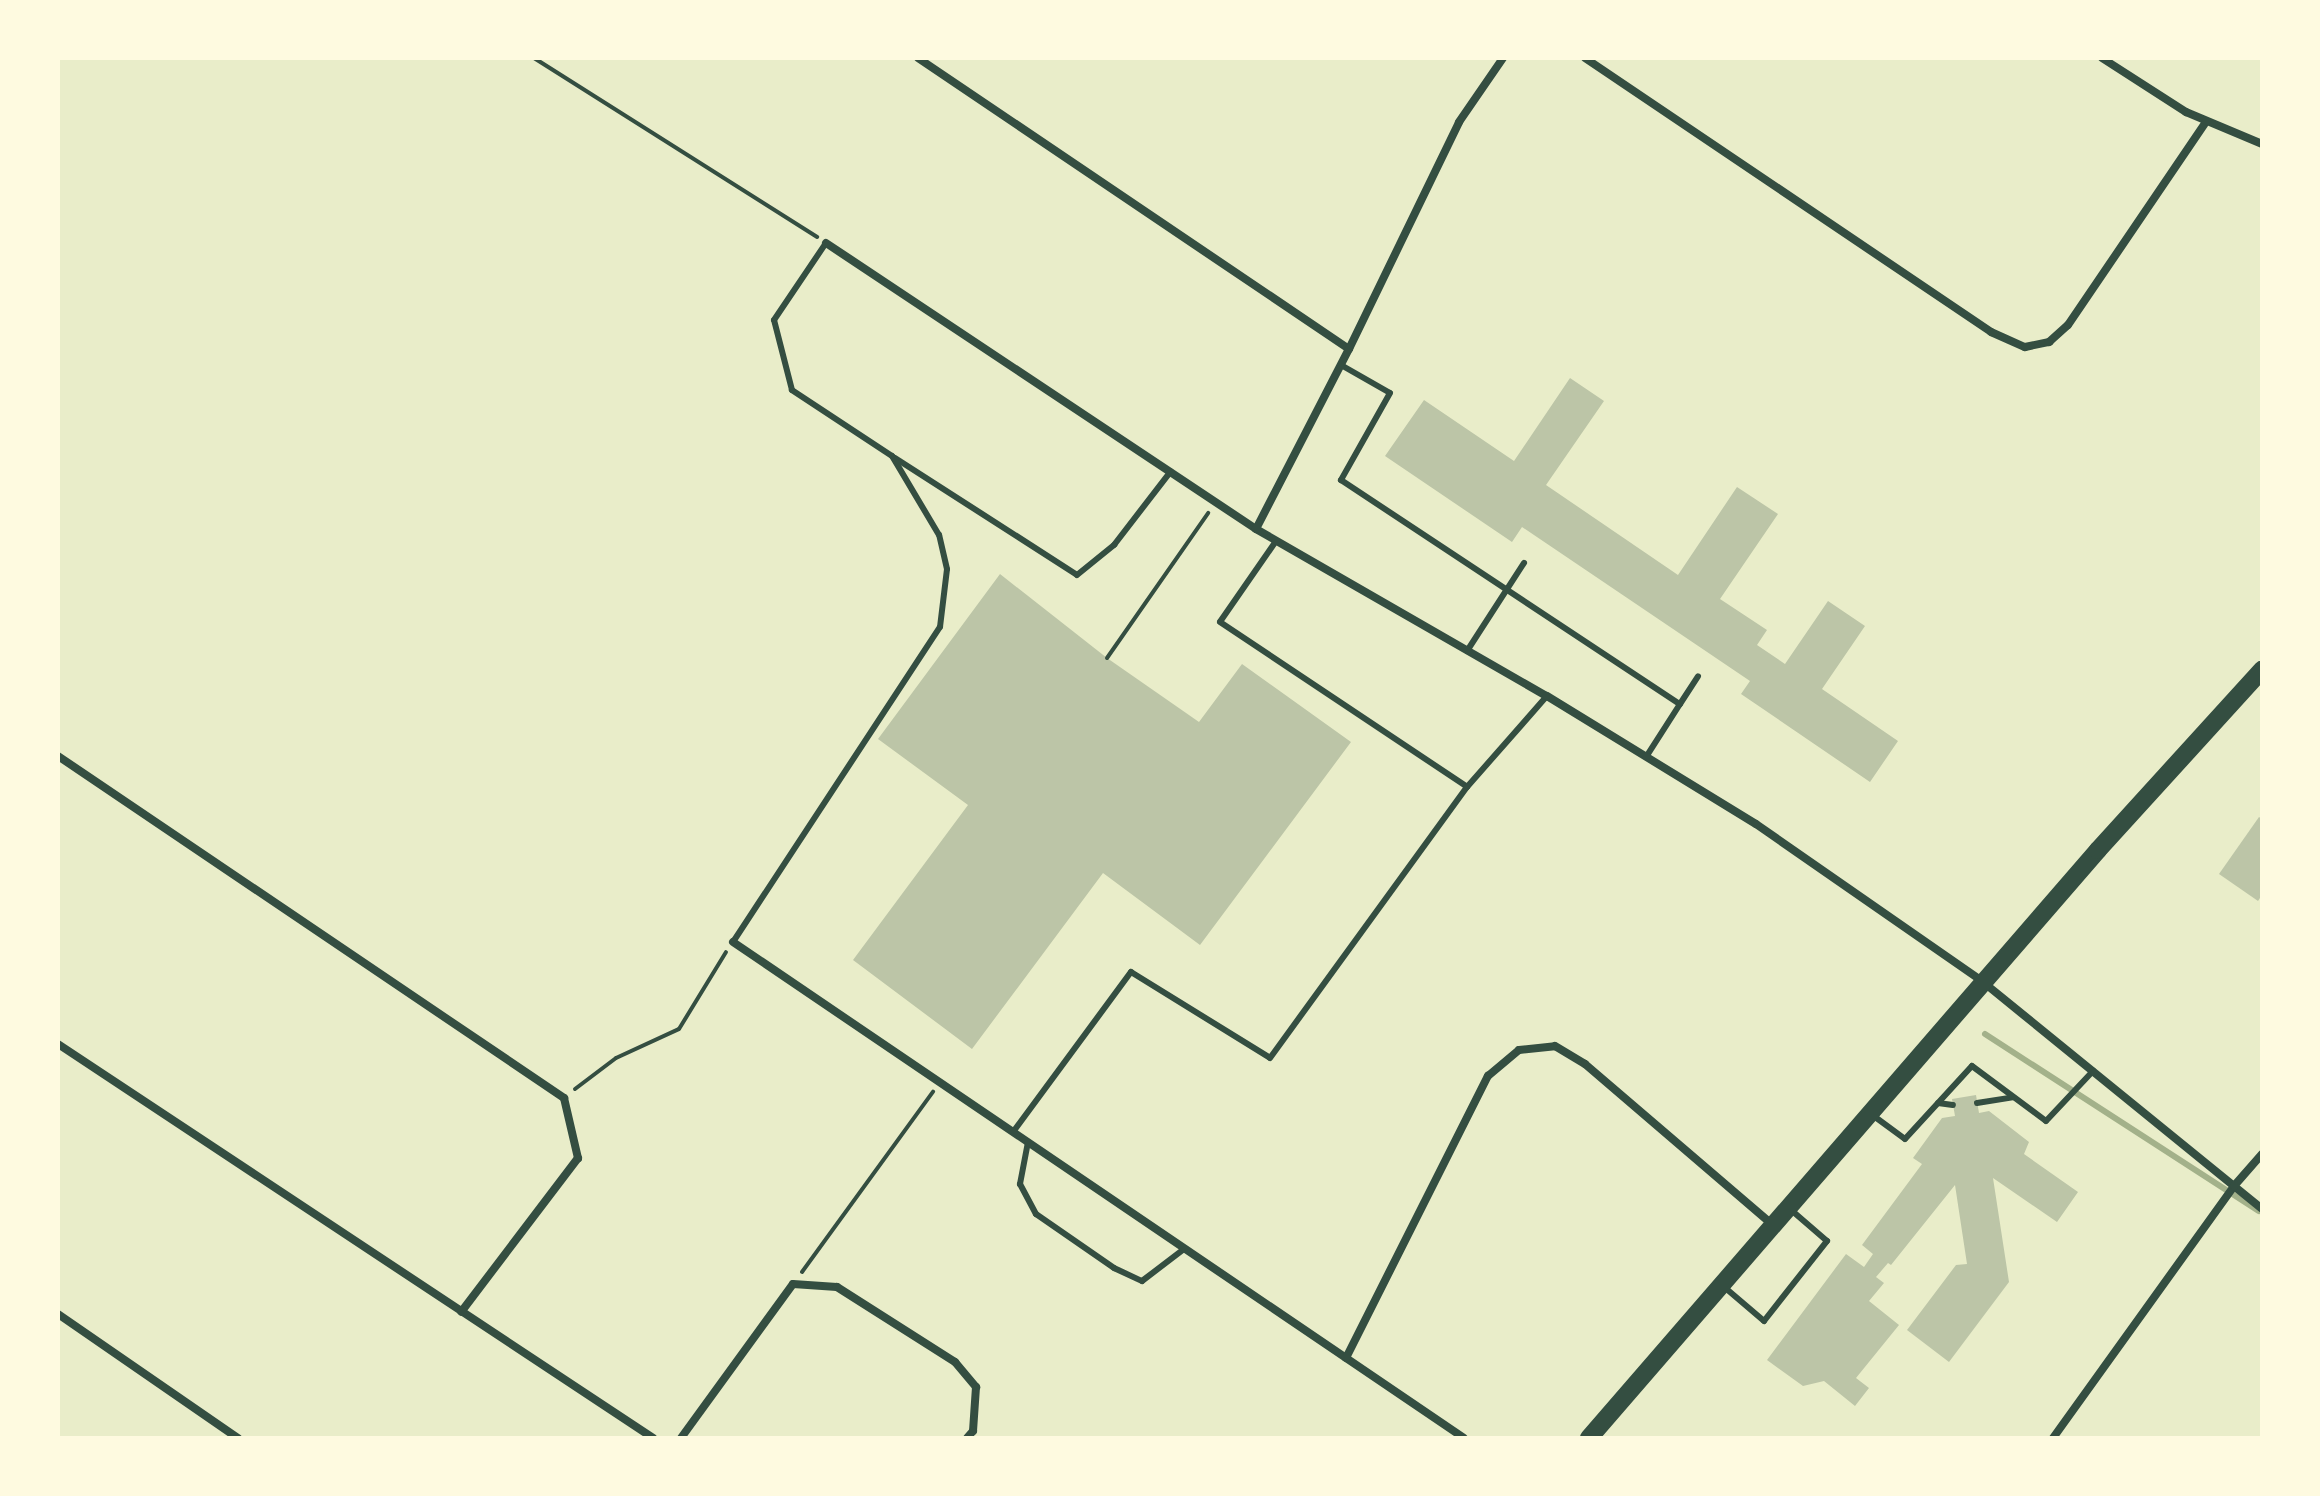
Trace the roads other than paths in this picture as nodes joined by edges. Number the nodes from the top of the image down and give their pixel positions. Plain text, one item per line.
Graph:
1 (918, 58) edge
2 (1503, 58) edge
3 (1585, 58) edge
4 (2102, 58) edge
5 (930, 61) edge
6 (2206, 122) junction
7 (2262, 144) edge
8 (826, 243) joint
9 (1349, 349) junction
10 (1341, 365) junction
11 (892, 456) junction
12 (1171, 471) junction
13 (1256, 529) junction
14 (1276, 541) junction
15 (1524, 563) dead end
16 (1507, 590) junction
17 (1467, 651) junction
18 (2262, 670) edge
19 (1698, 676) dead end
20 (1547, 696) junction
21 (1680, 704) junction
22 (58, 756) edge
23 (1646, 757) junction
24 (1467, 787) junction
25 (733, 942) joint
26 (1983, 982) junction
27 (58, 1044) edge
28 (2093, 1071) junction
29 (2013, 1097) junction
30 (1938, 1103) junction
31 (1977, 1103) dead end
32 (1953, 1105) dead end
33 (1871, 1114) junction
34 (1013, 1132) junction
35 (1028, 1142) junction
36 (2262, 1154) edge
37 (2234, 1186) junction
38 (1790, 1209) junction
39 (2262, 1209) edge
40 (1775, 1227) junction
41 (1184, 1249) junction
42 (1723, 1286) junction
43 (461, 1312) junction
44 (58, 1314) edge
45 (1346, 1358) junction
46 (238, 1438) edge
47 (653, 1438) edge
48 (681, 1438) edge
49 (967, 1438) edge
50 (1464, 1438) edge
51 (1589, 1438) edge
52 (2053, 1438) edge

1 - 5 street
2 - 9 street
3 - 6 street
4 - 6 street
5 - 9 street
6 - 7 street
8 - 11 lane
8 - 12 street
9 - 10 street
10 - 13 street
10 - 16 lane
11 - 12 lane
11 - 25 lane
12 - 13 street
13 - 14 street
14 - 17 street
14 - 24 lane
15 - 16 lane
16 - 17 lane
16 - 21 lane
17 - 20 street
18 - 26 main road
19 - 21 lane
20 - 23 street
20 - 24 lane
21 - 23 lane
22 - 43 street
23 - 26 street
24 - 34 lane
25 - 34 street
26 - 28 street
26 - 33 main road
27 - 43 street
28 - 29 lane
28 - 37 street
29 - 30 lane
29 - 31 lane
30 - 32 lane
30 - 33 lane
33 - 38 main road
34 - 35 street
35 - 41 street
35 - 41 lane
36 - 37 street
37 - 39 street
37 - 52 street
38 - 40 main road
38 - 42 lane
40 - 42 main road
40 - 45 street
41 - 45 street
42 - 51 main road
43 - 47 street
44 - 46 street
45 - 50 street
48 - 49 street

